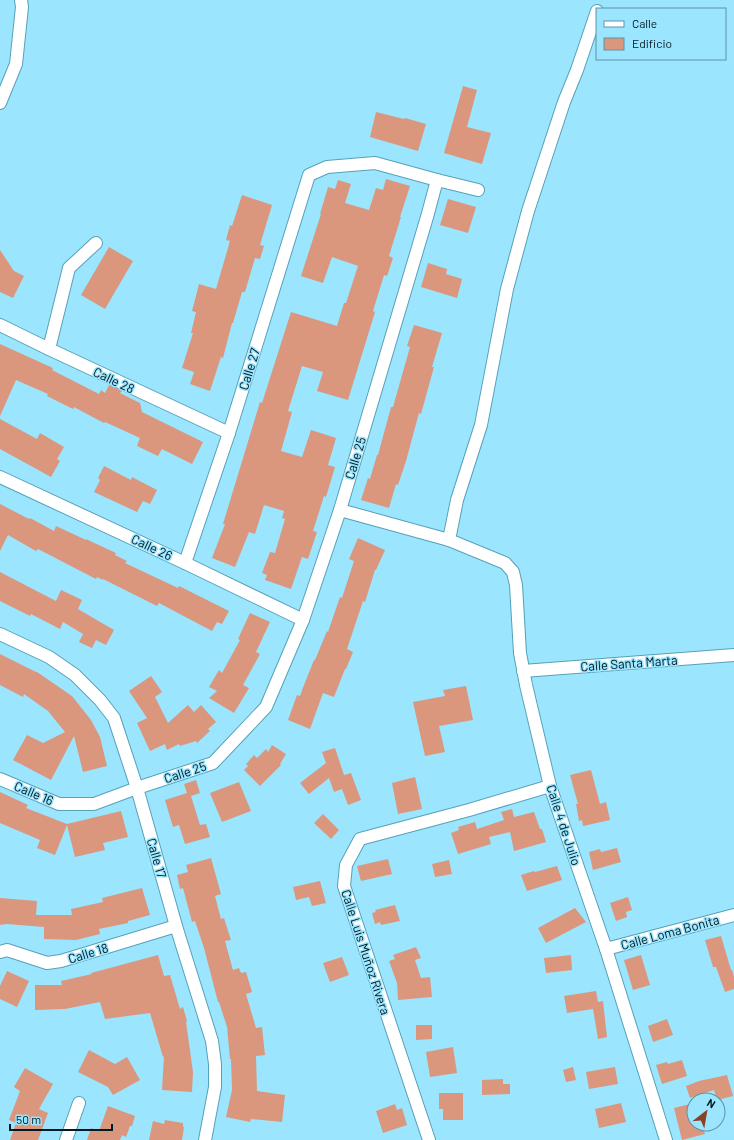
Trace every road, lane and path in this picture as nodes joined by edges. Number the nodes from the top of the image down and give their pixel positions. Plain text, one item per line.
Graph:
1 (21, 0) edge
2 (596, 13) edge
3 (0, 103) edge
4 (437, 180) junction
5 (478, 190) dead end
6 (96, 243) dead end
7 (0, 325) edge
8 (49, 349) junction
9 (229, 433) junction
10 (0, 477) edge
11 (340, 510) junction
12 (449, 540) junction
13 (185, 563) junction
14 (303, 620) junction
15 (0, 634) edge
16 (734, 655) edge
17 (523, 671) junction
18 (0, 779) edge
19 (550, 786) junction
20 (137, 788) junction
21 (734, 915) edge
22 (176, 926) junction
23 (606, 949) junction
24 (0, 952) edge
25 (79, 1103) dead end
26 (66, 1140) edge
27 (205, 1140) edge
28 (429, 1140) edge
29 (666, 1140) edge

1 - 3 street
2 - 12 street
4 - 5 street
4 - 9 street, Calle 27
4 - 11 street, Calle 25
6 - 8 street
7 - 8 street, Calle 28
8 - 9 street, Calle 28
9 - 13 street, Calle 27
10 - 13 street, Calle 26
11 - 12 street
11 - 14 street, Calle 25
12 - 17 street, Calle 4 de Julio
13 - 14 street, Calle 26
14 - 20 street, Calle 25
15 - 20 street, Calle 17
16 - 17 street, Calle Santa Marta
17 - 19 street, Calle 4 de Julio
18 - 20 street, Calle 16
19 - 23 street, Calle 4 de Julio
19 - 28 street, Calle Luis Muñoz Rivera
20 - 22 street, Calle 17
21 - 23 street, Calle Loma Bonita
22 - 24 street, Calle 18
22 - 27 street, Calle 17
23 - 29 street, Calle 4 de Julio
25 - 26 street

